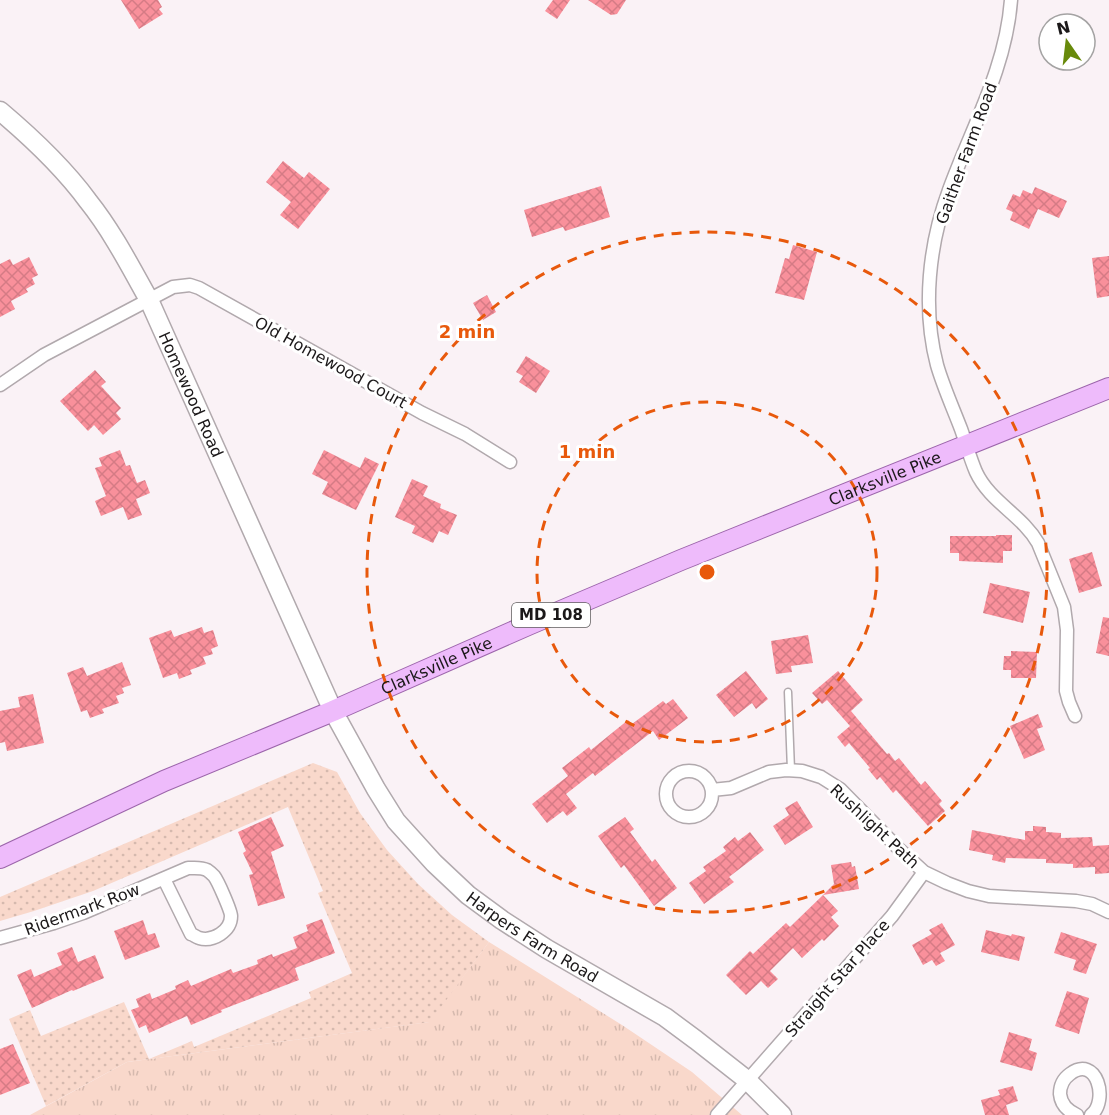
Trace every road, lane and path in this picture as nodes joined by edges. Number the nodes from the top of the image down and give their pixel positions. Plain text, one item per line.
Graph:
1 (1011, 0) edge
2 (0, 111) edge
3 (149, 300) junction
4 (0, 384) edge
5 (1109, 388) edge
6 (967, 445) junction
7 (510, 462) dead end
8 (788, 692) dead end
9 (333, 711) junction
10 (1075, 716) dead end
11 (791, 770) junction
12 (712, 790) dead end
13 (0, 858) edge
14 (924, 872) junction
15 (164, 879) junction
16 (1109, 912) edge
17 (0, 938) edge
18 (1105, 1075) edge
19 (747, 1080) junction
20 (717, 1115) edge
21 (782, 1115) edge
22 (1077, 1115) edge
23 (1090, 1115) edge

1 - 6 street, Gaither Farm Road
2 - 3 street, Homewood Road
3 - 4 street, Old Homewood Court
3 - 7 street, Old Homewood Court
3 - 9 street, Homewood Road
5 - 6 main road, Clarksville Pike / MD 108
6 - 9 main road, Clarksville Pike / MD 108
6 - 10 street, Gaither Farm Road
8 - 11 lane
9 - 13 main road, Clarksville Pike / MD 108
9 - 19 street, Harpers Farm Road
11 - 12 street, Rushlight Path
11 - 14 street, Rushlight Path
14 - 16 street, Rushlight Path
14 - 19 street, Straight Star Place
15 - 15 street, Ridermark Row
15 - 17 street, Ridermark Row
18 - 22 street
18 - 23 street
19 - 20 street, Straight Star Place
19 - 21 street, Harpers Farm Road

